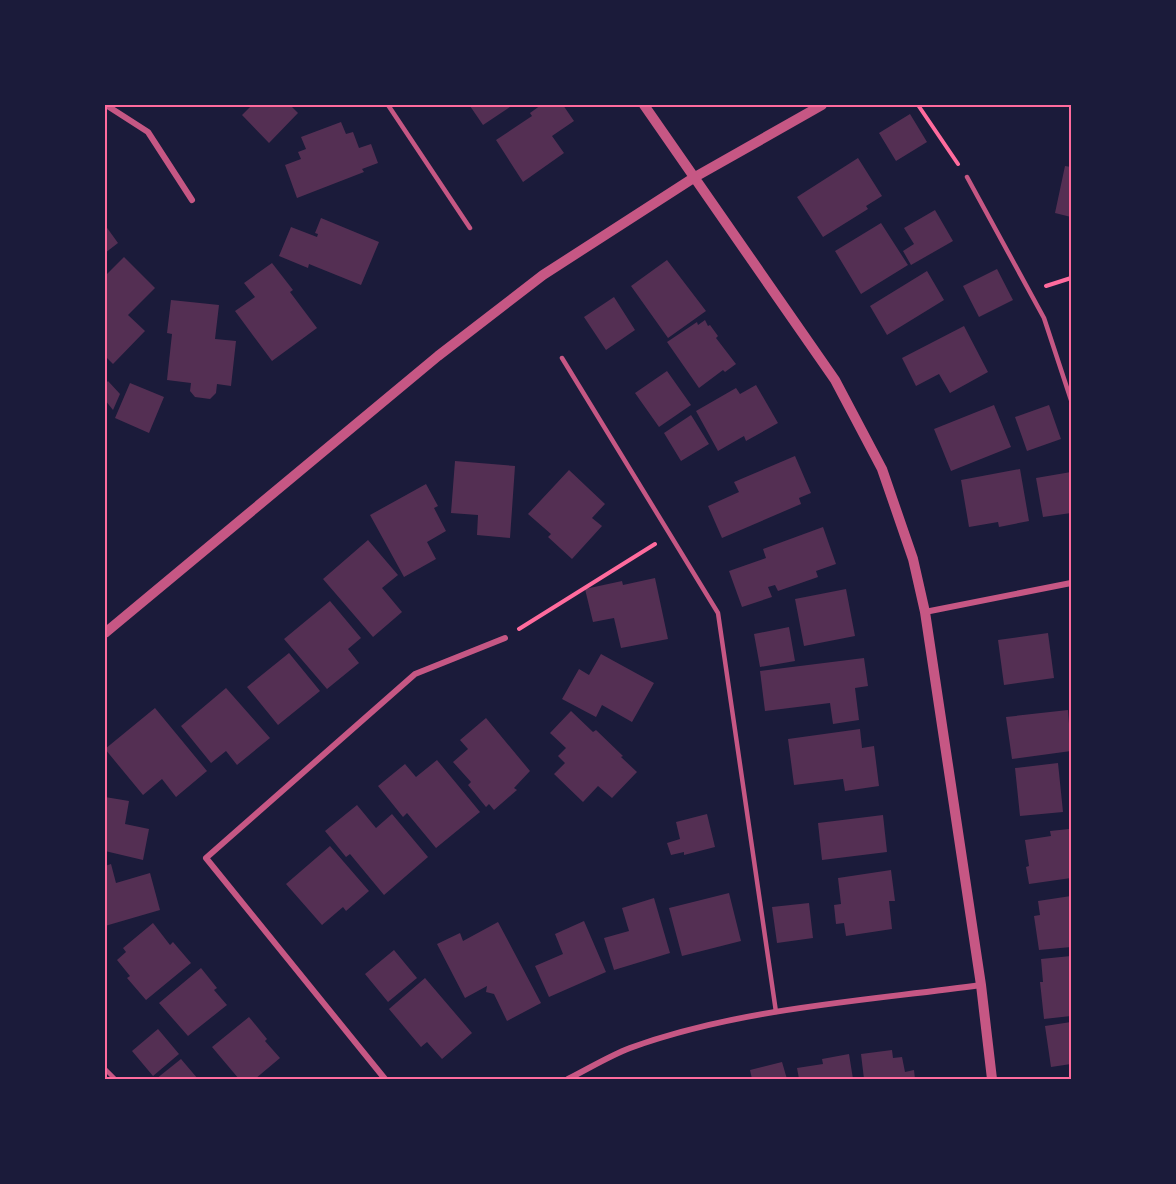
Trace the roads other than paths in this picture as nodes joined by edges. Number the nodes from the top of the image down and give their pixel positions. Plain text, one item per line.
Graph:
1 (106, 105) edge
2 (388, 105) edge
3 (644, 105) edge
4 (822, 105) edge
5 (695, 177) junction
6 (967, 177) road end
7 (192, 200) dead end
8 (470, 228) dead end
9 (562, 358) dead end
10 (1071, 400) edge
11 (1071, 583) edge
12 (925, 612) junction
13 (105, 633) edge
14 (505, 638) road end
15 (981, 986) junction
16 (776, 1012) junction
17 (105, 1069) edge
18 (115, 1079) edge
19 (385, 1079) edge
20 (568, 1079) edge
21 (992, 1079) edge

1 - 7 street
2 - 8 lane
3 - 5 street
4 - 5 street
5 - 12 street
5 - 13 street
6 - 10 lane
9 - 16 lane
11 - 12 street
12 - 15 street
14 - 19 street
15 - 16 street
15 - 21 street
16 - 20 street
17 - 18 lane

